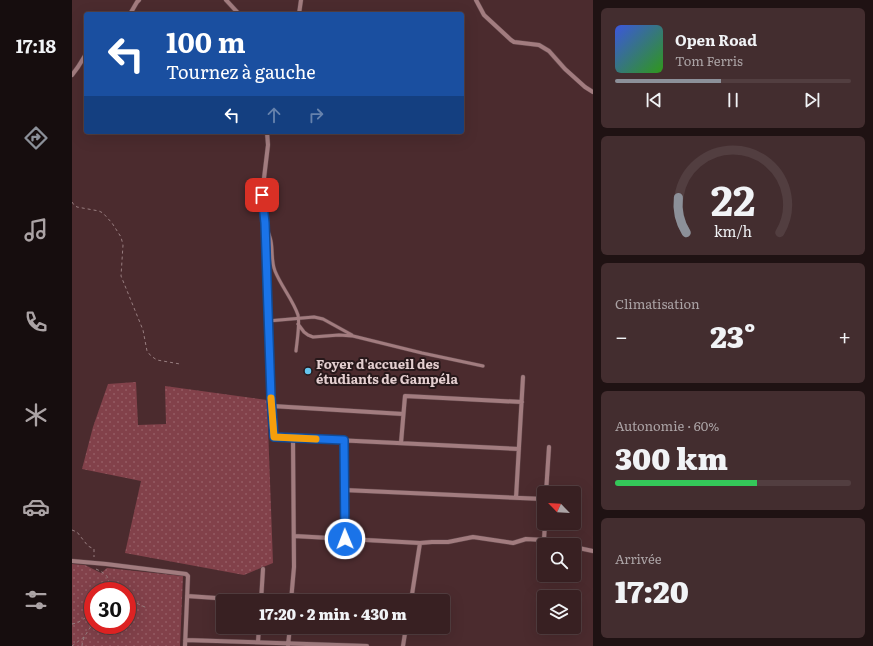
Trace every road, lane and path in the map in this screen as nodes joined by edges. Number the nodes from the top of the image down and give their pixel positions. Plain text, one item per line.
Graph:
1 (139, 0) edge
2 (226, 0) edge
3 (301, 0) edge
4 (476, 0) edge
5 (131, 12) edge
6 (237, 12) edge
7 (299, 12) edge
8 (84, 57) edge
9 (72, 74) edge
10 (593, 92) edge
11 (267, 134) edge
12 (72, 202) edge
13 (265, 223) junction
14 (298, 319) junction
15 (268, 321) junction
16 (298, 324) junction
17 (353, 336) junction
18 (296, 351) dead end
19 (180, 364) dead end
20 (482, 366) dead end
21 (523, 377) dead end
22 (522, 402) junction
23 (272, 406) junction
24 (403, 414) junction
25 (293, 438) junction
26 (344, 440) junction
27 (401, 443) junction
28 (549, 447) dead end
29 (519, 449) junction
30 (546, 486) edge
31 (344, 490) junction
32 (516, 498) junction
33 (537, 499) edge
34 (72, 530) edge
35 (294, 536) junction
36 (345, 539) junction
37 (537, 540) edge
38 (420, 543) junction
39 (581, 549) edge
40 (593, 552) edge
41 (72, 562) edge
42 (95, 563) junction
43 (97, 569) dead end
44 (263, 569) dead end
45 (109, 581) edge
46 (261, 594) edge
47 (292, 594) edge
48 (411, 594) edge
49 (187, 596) junction
50 (216, 598) edge
51 (136, 603) edge
52 (147, 608) dead end
53 (84, 619) edge
54 (72, 624) edge
55 (259, 634) edge
56 (289, 634) edge
57 (405, 634) edge
58 (85, 636) joint
59 (185, 640) junction
60 (258, 642) junction
61 (288, 645) edge
62 (72, 646) edge
63 (82, 646) edge
64 (185, 646) edge
65 (339, 646) edge
66 (367, 646) edge
67 (403, 646) edge

1 - 5 street
2 - 6 street
3 - 7 street
4 - 10 street
8 - 9 street
11 - 13 street
12 - 19 path
13 - 14 lane
13 - 15 street
14 - 15 lane
14 - 16 lane
14 - 17 lane
15 - 23 street
16 - 17 lane
16 - 18 lane
17 - 20 lane
21 - 22 street
22 - 24 street
22 - 29 street
23 - 24 street
23 - 25 street
24 - 27 street
25 - 26 street
25 - 35 street
26 - 27 street
26 - 31 street
27 - 29 street
28 - 30 street
29 - 32 street
31 - 32 street
31 - 36 street
32 - 33 street
34 - 42 path
35 - 36 street
35 - 47 street
36 - 38 street
37 - 38 street
38 - 48 street
39 - 40 street
41 - 42 street
42 - 49 street
43 - 45 path
44 - 46 street
49 - 50 street
49 - 59 street
51 - 52 path
53 - 54 path
55 - 60 street
56 - 61 street
57 - 67 street
58 - 62 path
58 - 63 path
59 - 60 street
59 - 64 street
60 - 61 street
61 - 65 street
65 - 66 street

